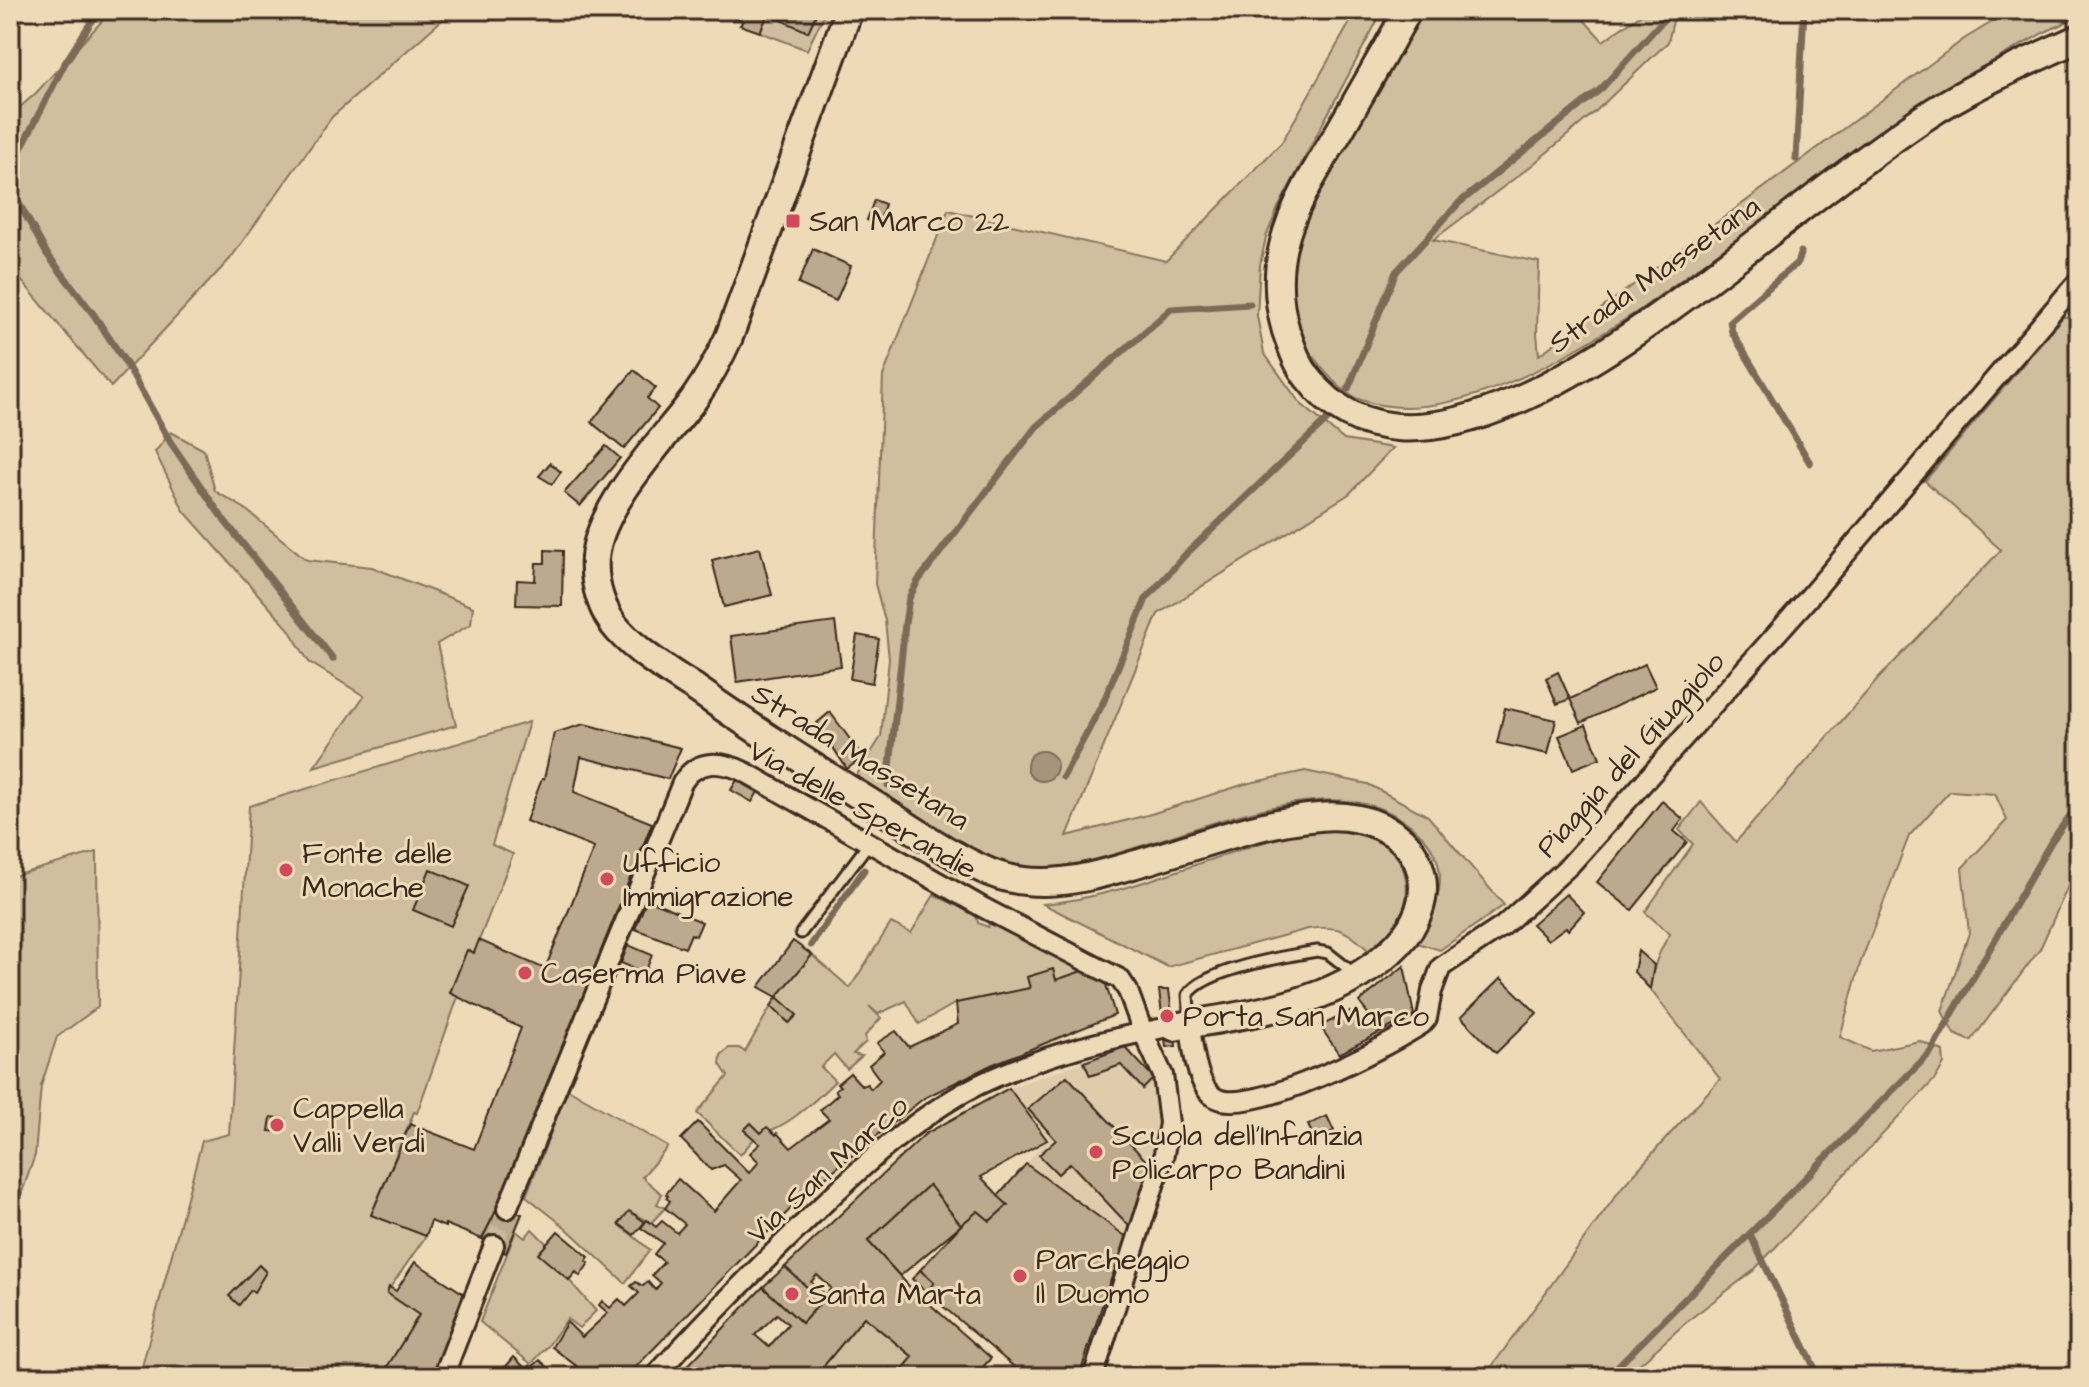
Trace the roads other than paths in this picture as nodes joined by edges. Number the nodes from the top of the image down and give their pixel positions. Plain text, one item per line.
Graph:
1 (849, 10) edge
2 (1408, 10) edge
3 (2079, 38) edge
4 (2079, 280) edge
5 (869, 843) junction
6 (801, 933) dead end
7 (1358, 977) junction
8 (1176, 1026) junction
9 (1143, 1032) junction
10 (507, 1209) tunnel mouth
11 (494, 1245) tunnel mouth
12 (443, 1377) edge
13 (654, 1377) edge
14 (1093, 1377) edge

1 - 7 street, Strada Massetana
2 - 3 street, Strada Massetana
4 - 8 street, Piaggia del Giuggiolo
5 - 6 lane
5 - 9 street, Via delle Sperandie
5 - 10 street, Via delle Sperandie
7 - 8 street, Strada Massetana
7 - 8 lane
8 - 9 street, Via San Marco
9 - 13 street, Via San Marco
9 - 14 street, Via delle Sperandie
11 - 12 street

